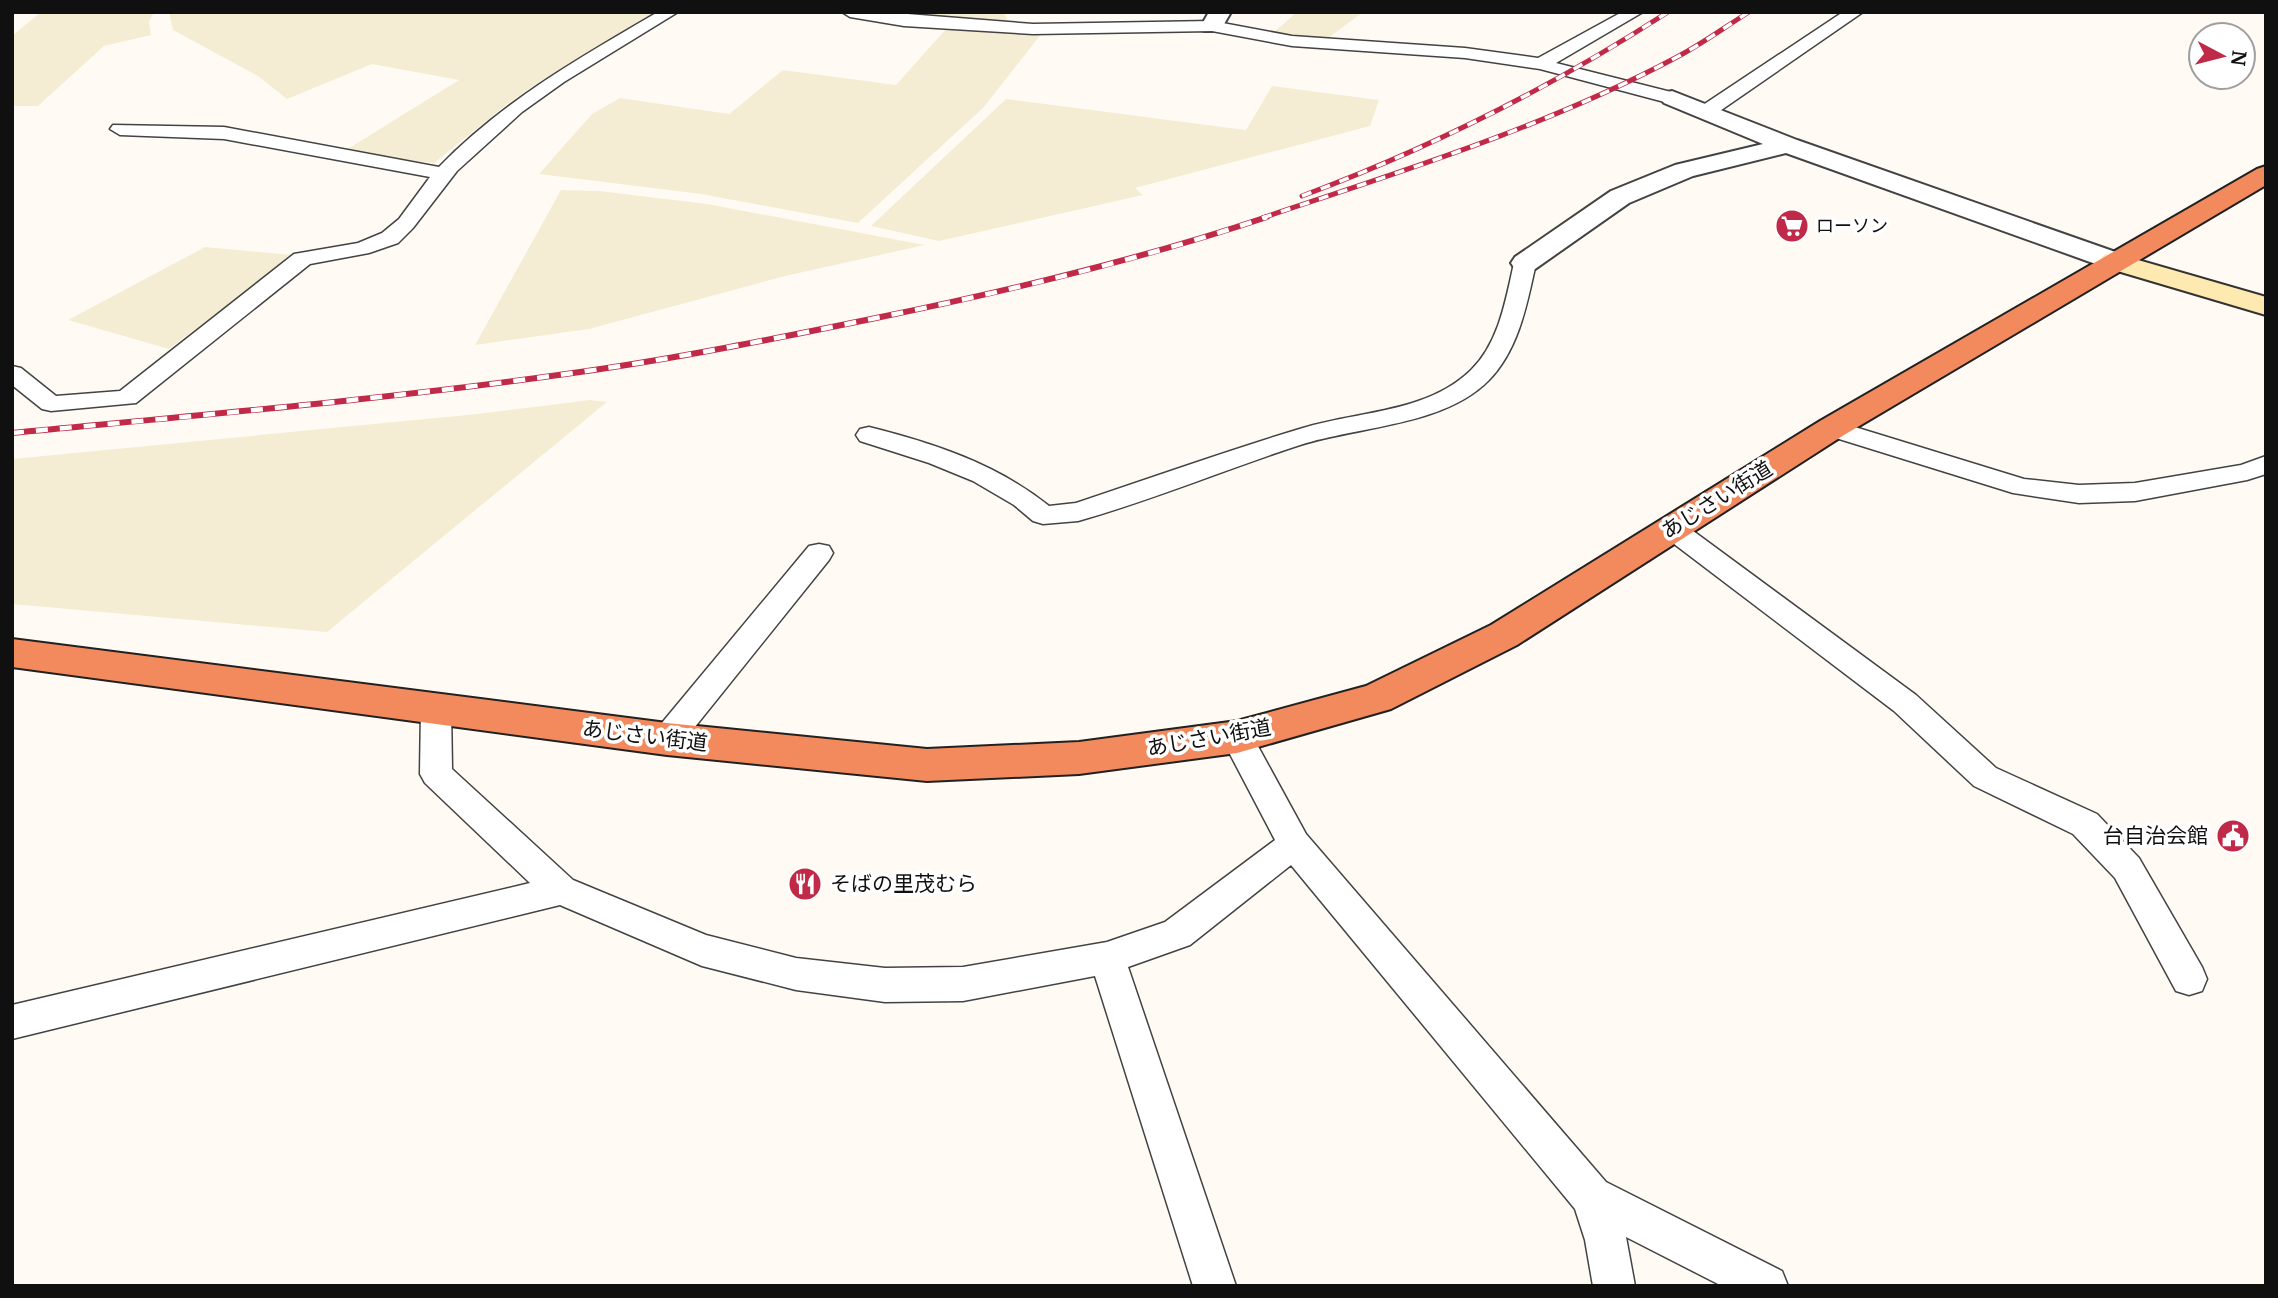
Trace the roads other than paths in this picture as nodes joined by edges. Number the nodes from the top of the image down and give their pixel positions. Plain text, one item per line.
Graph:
1 (670, 12) edge
2 (850, 12) edge
3 (1635, 12) edge
4 (1855, 12) edge
5 (1216, 19) edge
6 (1541, 64) junction
7 (1672, 98) joint
8 (1707, 111) junction
9 (120, 130) dead end
10 (1788, 145) junction
11 (443, 174) junction
12 (2266, 174) edge
13 (2114, 261) junction
14 (1525, 263) joint
15 (2266, 306) edge
16 (12, 373) edge
17 (1832, 428) junction
18 (869, 435) dead end
19 (2259, 474) edge
20 (1671, 528) junction
21 (819, 553) dead end
22 (12, 653) edge
23 (436, 708) junction
24 (1237, 737) junction
25 (667, 739) junction
26 (1294, 844) junction
27 (561, 890) junction
28 (1107, 958) junction
29 (2189, 979) dead end
30 (12, 1022) edge
31 (1591, 1197) junction
32 (1214, 1286) edge
33 (1614, 1286) edge
34 (1767, 1286) edge

1 - 11 lane
2 - 5 lane
3 - 6 lane
4 - 8 lane
5 - 6 lane
6 - 7 lane
7 - 8 street
8 - 10 street
9 - 11 lane
10 - 13 street
10 - 14 street
11 - 16 lane
12 - 13 highway, あじさい街道
13 - 15 street
13 - 17 highway, あじさい街道
14 - 18 lane
17 - 19 lane
17 - 20 highway, あじさい街道
20 - 24 highway, あじさい街道
20 - 29 lane
21 - 25 lane
22 - 23 highway, あじさい街道
23 - 25 highway, あじさい街道
23 - 27 lane
24 - 25 highway, あじさい街道
24 - 26 lane
26 - 28 lane
26 - 31 lane
27 - 28 lane
27 - 30 lane
28 - 32 lane
31 - 33 lane
31 - 34 lane

